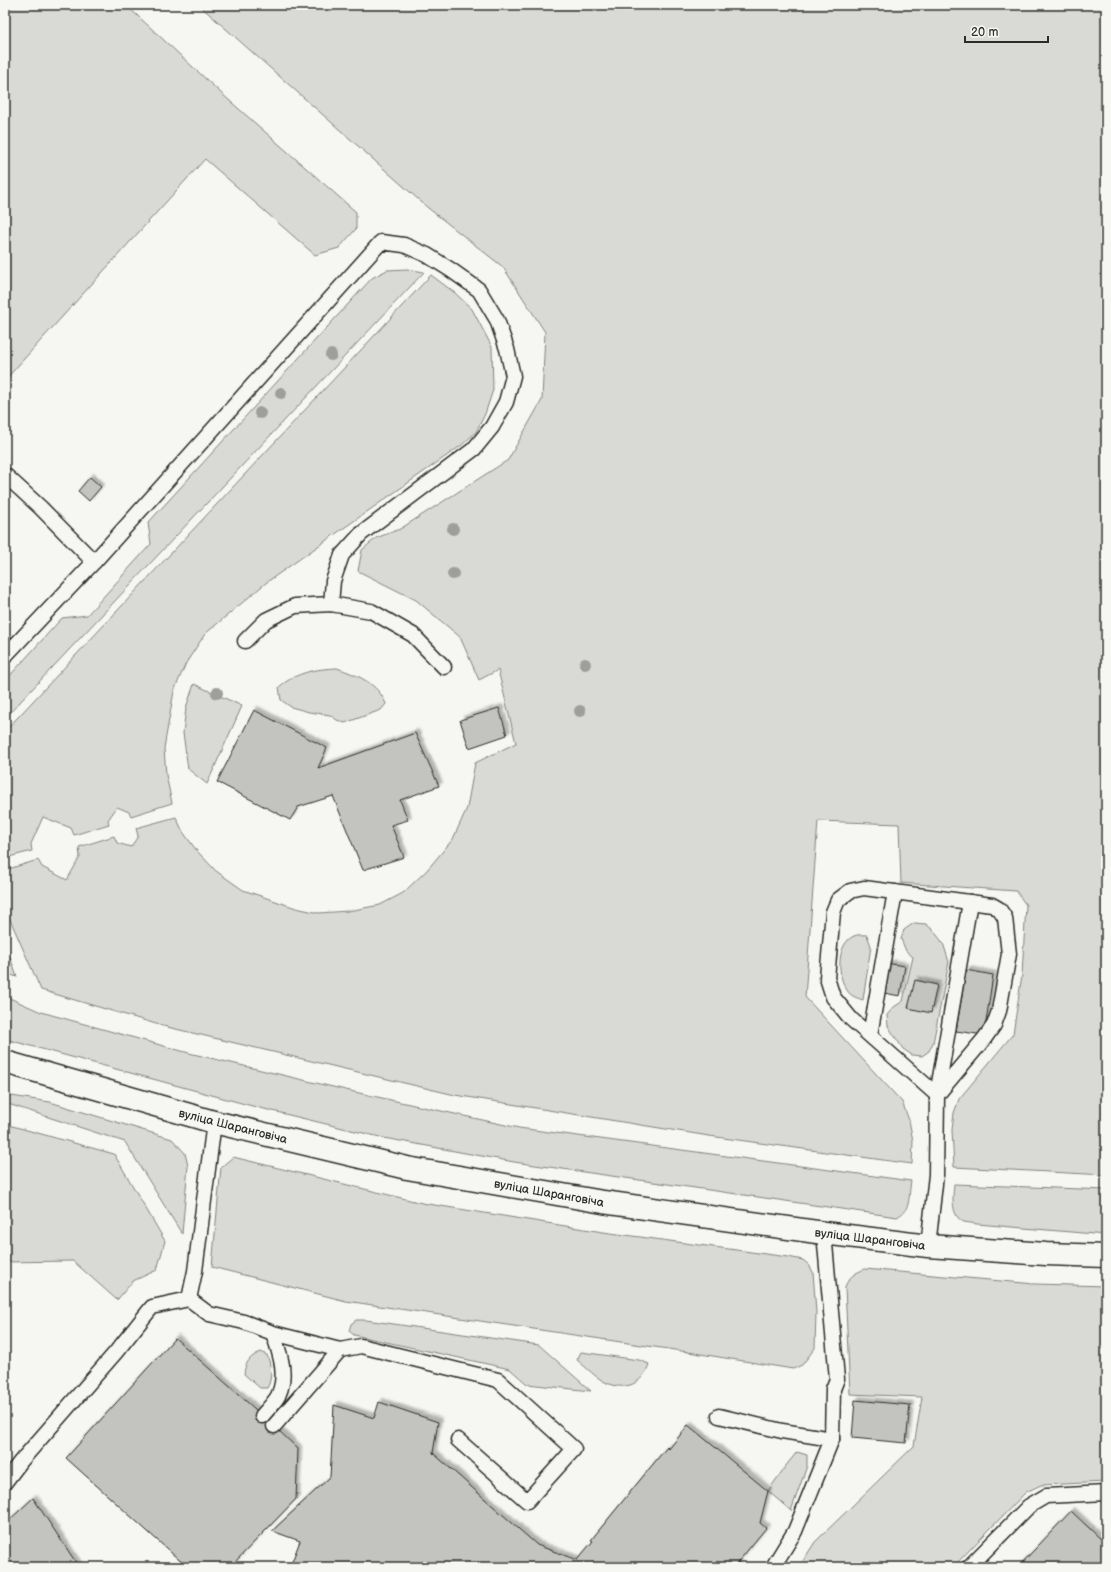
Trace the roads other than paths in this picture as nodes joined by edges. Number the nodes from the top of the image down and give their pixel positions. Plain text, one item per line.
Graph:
1 (5, 475) edge
2 (94, 562) junction
3 (331, 604) junction
4 (245, 641) dead end
5 (5, 656) edge
6 (444, 667) dead end
7 (896, 892) junction
8 (970, 902) junction
9 (870, 1035) junction
10 (5, 1062) edge
11 (937, 1095) junction
12 (214, 1122) junction
13 (824, 1233) junction
14 (928, 1246) junction
15 (1106, 1256) edge
16 (189, 1299) junction
17 (273, 1333) junction
18 (340, 1350) junction
19 (262, 1416) dead end
20 (719, 1416) dead end
21 (274, 1426) dead end
22 (832, 1439) junction
23 (458, 1440) dead end
24 (5, 1482) edge
25 (1106, 1492) edge
26 (773, 1567) edge
27 (969, 1567) edge

1 - 2 lane
2 - 3 lane
2 - 5 lane
3 - 4 lane
3 - 6 lane
7 - 8 lane
7 - 9 lane
7 - 9 lane
8 - 11 lane
8 - 11 lane
9 - 11 lane
10 - 12 main road, вуліца Шаранговіча
11 - 14 lane
12 - 13 main road, вуліца Шаранговіча
12 - 16 lane
13 - 14 main road, вуліца Шаранговіча
13 - 22 lane
14 - 15 main road, вуліца Шаранговіча
16 - 17 lane
16 - 24 lane
17 - 18 lane
17 - 19 lane
18 - 21 lane
18 - 23 lane
20 - 22 lane
22 - 26 lane
25 - 27 lane

